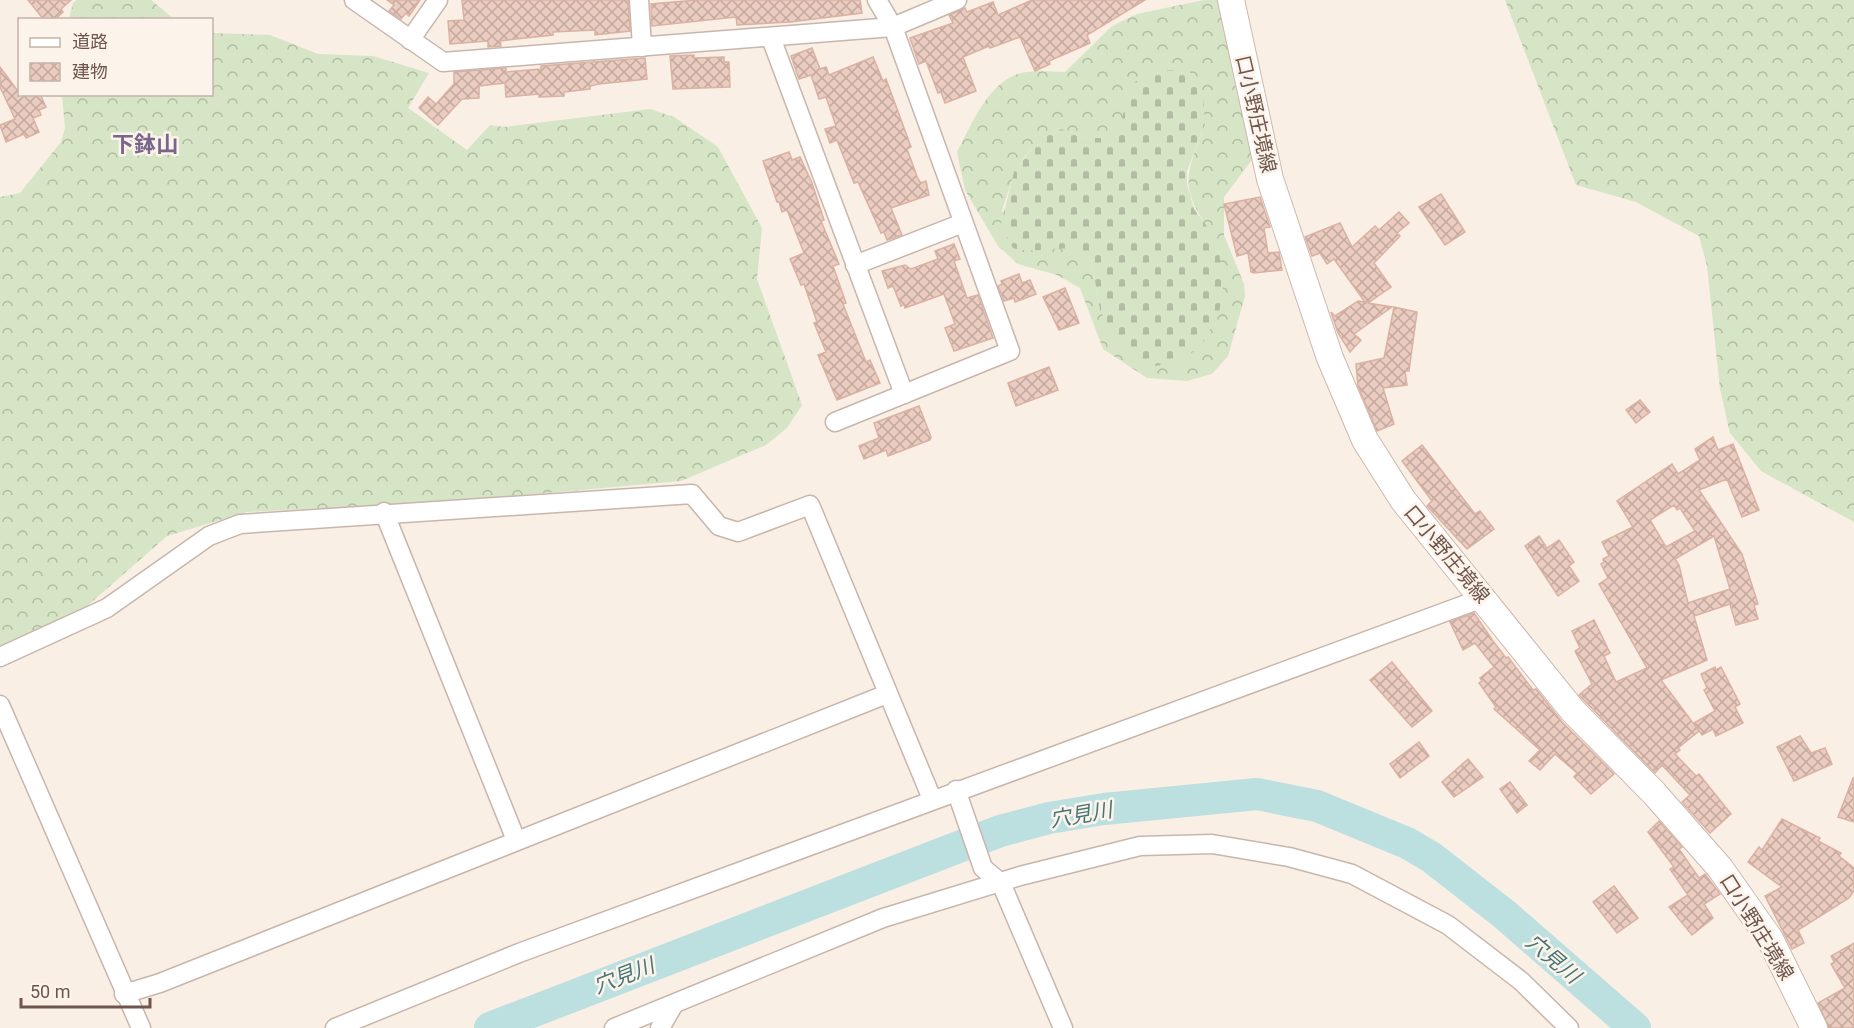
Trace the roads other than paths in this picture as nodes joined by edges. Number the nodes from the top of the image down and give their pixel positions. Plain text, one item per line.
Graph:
1 (354, 0) edge
2 (438, 0) edge
3 (639, 0) edge
4 (877, 0) edge
5 (957, 0) edge
6 (1231, 0) edge
7 (893, 27) junction
8 (771, 38) junction
9 (410, 40) junction
10 (642, 47) junction
11 (963, 223) junction
12 (855, 265) junction
13 (904, 394) junction
14 (835, 422) dead end
15 (384, 512) junction
16 (1484, 598) junction
17 (0, 657) edge
18 (887, 694) junction
19 (0, 705) edge
20 (956, 790) junction
21 (932, 799) junction
22 (516, 840) junction
23 (1001, 883) junction
24 (124, 993) junction
25 (674, 1004) junction
26 (141, 1028) edge
27 (335, 1028) edge
28 (614, 1028) edge
29 (660, 1028) edge
30 (1063, 1028) edge
31 (1569, 1028) edge
32 (1814, 1028) edge

1 - 9 street
2 - 9 street
3 - 10 street
4 - 7 street
5 - 7 street
6 - 16 main road, 口小野庄境線
7 - 8 street
7 - 11 street
8 - 10 street
8 - 12 street
9 - 10 street
11 - 12 street
11 - 13 street
12 - 13 street
13 - 14 street
15 - 17 street
15 - 18 street
15 - 22 street
16 - 20 street
16 - 32 main road, 口小野庄境線
18 - 21 street
18 - 22 street
19 - 24 street
20 - 21 street
20 - 23 street
21 - 27 street
22 - 24 street
23 - 25 street
23 - 30 street
23 - 31 street
24 - 26 street
25 - 28 street
25 - 29 street

